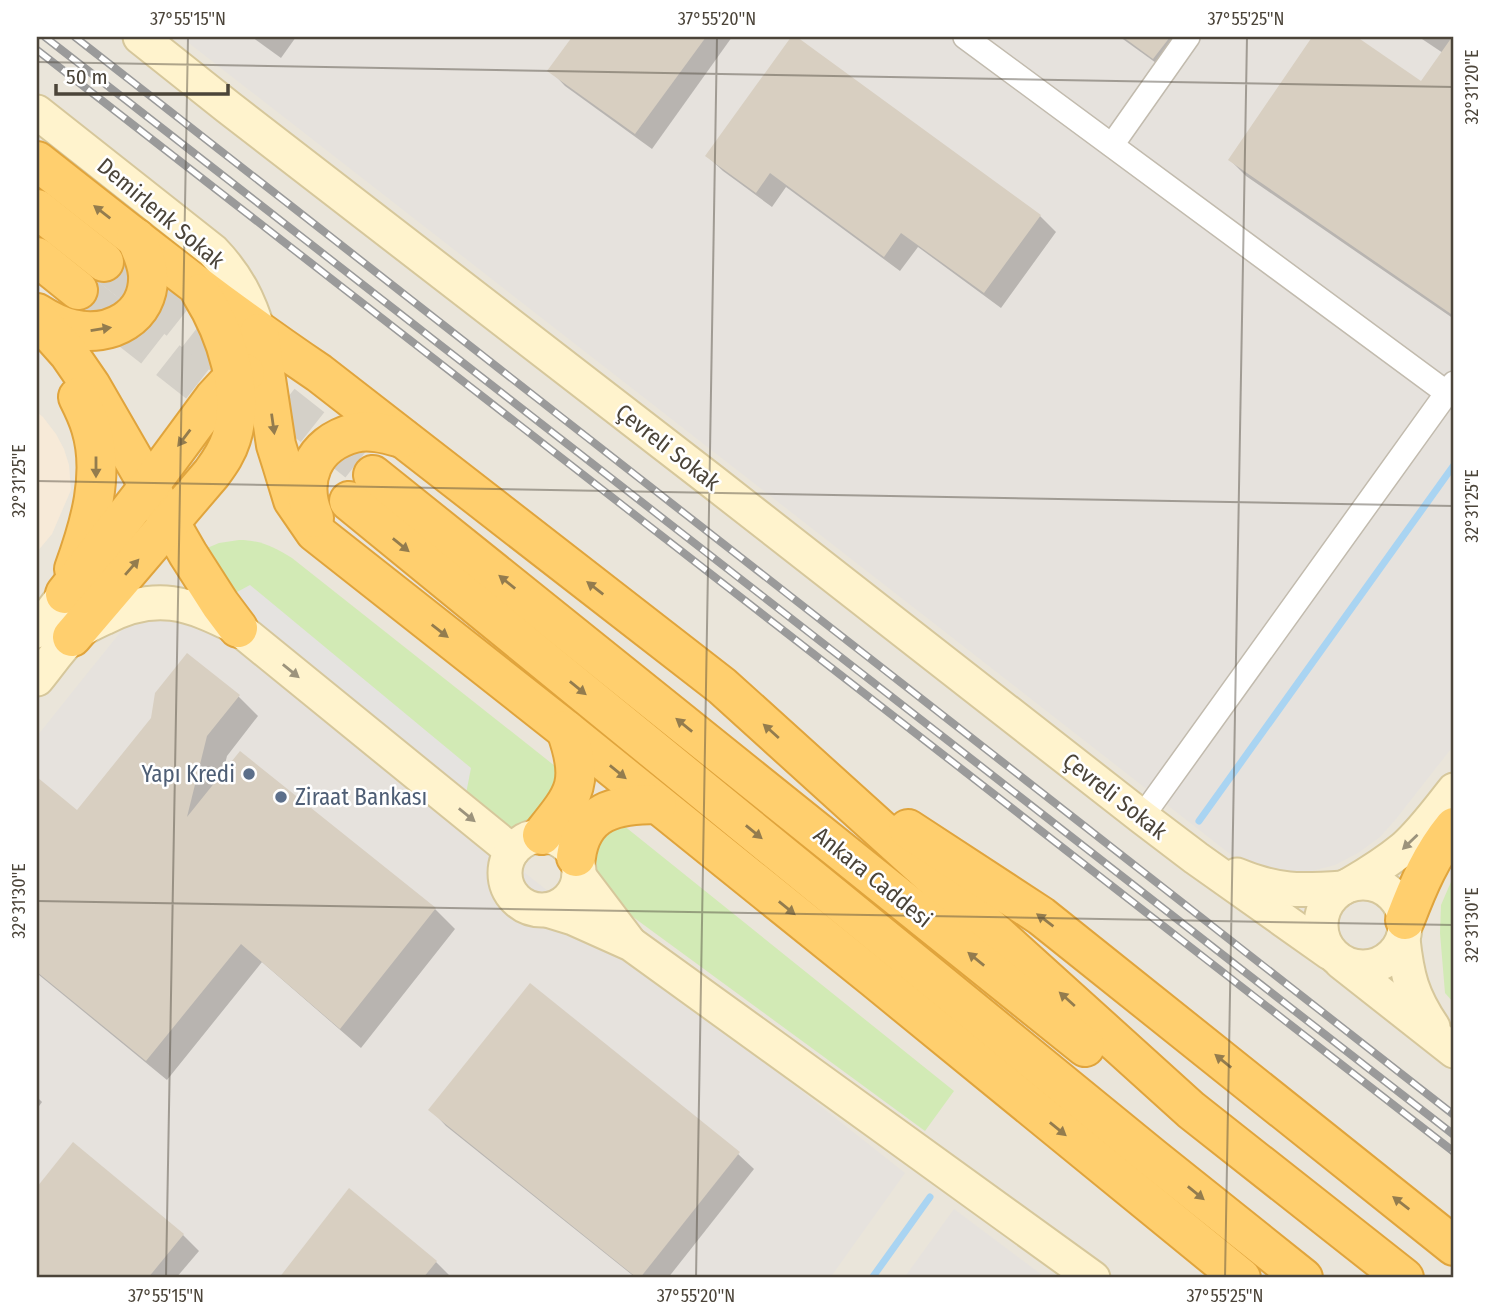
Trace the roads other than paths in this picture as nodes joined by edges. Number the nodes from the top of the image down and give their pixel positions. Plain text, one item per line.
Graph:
1 (140, 37) edge
2 (965, 37) edge
3 (1188, 37) edge
4 (37, 113) edge
5 (1112, 145) junction
6 (37, 161) edge
7 (37, 209) edge
8 (136, 238) junction
9 (37, 257) edge
10 (104, 262) tunnel mouth
11 (197, 287) junction
12 (78, 290) tunnel mouth
13 (37, 315) edge
14 (37, 343) edge
15 (252, 360) junction
16 (1451, 388) edge
17 (402, 438) junction
18 (149, 486) junction
19 (171, 522) junction
20 (333, 545) junction
21 (65, 594) junction
22 (238, 628) junction
23 (54, 634) edge
24 (37, 679) edge
25 (566, 730) junction
26 (809, 765) junction
27 (1454, 790) edge
28 (657, 804) junction
29 (1142, 817) junction
30 (1454, 827) edge
31 (527, 843) junction
32 (1196, 858) junction
33 (578, 867) junction
34 (1346, 886) junction
35 (547, 910) junction
36 (1404, 930) junction
37 (631, 944) junction
38 (1336, 958) junction
39 (875, 979) junction
40 (1449, 1047) edge
41 (1153, 1158) junction
42 (1454, 1246) edge
43 (1093, 1278) edge
44 (1241, 1278) edge
45 (1303, 1278) edge
46 (1373, 1278) edge
47 (1404, 1278) edge

1 - 29 street, Çevreli Sokak
2 - 5 street
3 - 5 street
4 - 15 street, Demirlenk Sokak
5 - 16 street
8 -> 6 highway
7 - 10 highway
8 - 11 highway
13 -> 8 highway
9 - 12 highway
11 - 15 highway
11 - 15 highway
13 - 18 highway
14 -> 21 highway
15 - 17 highway
15 -> 18 highway
15 - 19 highway
15 -> 20 highway
16 - 29 street
17 - 20 highway
26 -> 17 highway
18 - 19 highway
18 - 21 highway
19 - 22 highway
23 -> 19 highway
20 -> 25 highway
21 - 23 street
22 - 23 street
22 -> 31 street
23 - 24 street
25 -> 28 highway
25 - 31 highway
42 -> 26 highway
47 -> 26 highway
27 -> 34 street
28 - 33 highway
28 -> 39 highway
29 - 32 street, Çevreli Sokak
30 - 36 highway
31 - 33 street
31 - 35 street
32 - 34 street
32 - 38 street
33 - 35 street
33 - 37 street
34 - 36 street
34 - 38 street
35 - 37 street
36 - 38 street
36 - 40 street
37 - 43 street
38 - 40 street
39 - 41 highway
39 -> 44 highway
41 -> 45 highway, Ankara Caddesi
46 -> 41 highway, Ankara Caddesi

